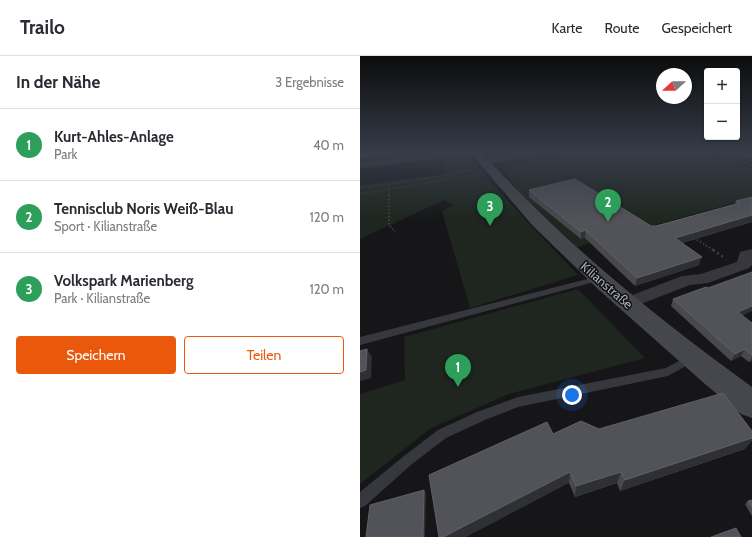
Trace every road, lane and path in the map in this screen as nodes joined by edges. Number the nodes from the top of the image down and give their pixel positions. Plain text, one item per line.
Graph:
1 (428, 174) edge
2 (438, 174) edge
3 (491, 174) edge
4 (388, 184) junction
5 (360, 188) edge
6 (389, 189) junction
7 (360, 194) edge
8 (395, 232) dead end
9 (694, 238) edge
10 (752, 253) edge
11 (738, 268) junction
12 (599, 278) junction
13 (628, 303) junction
14 (360, 341) edge
15 (693, 357) junction
16 (752, 404) edge
17 (360, 501) edge

1 - 4 path
2 - 6 path
3 - 12 main road, Kilianstraße
4 - 5 path
4 - 6 path
6 - 7 path
6 - 8 path
9 - 11 path
10 - 11 street
11 - 13 street
12 - 13 main road, Kilianstraße
12 - 14 lane
13 - 15 main road, Kilianstraße
15 - 16 main road, Kilianstraße
15 - 17 lane

